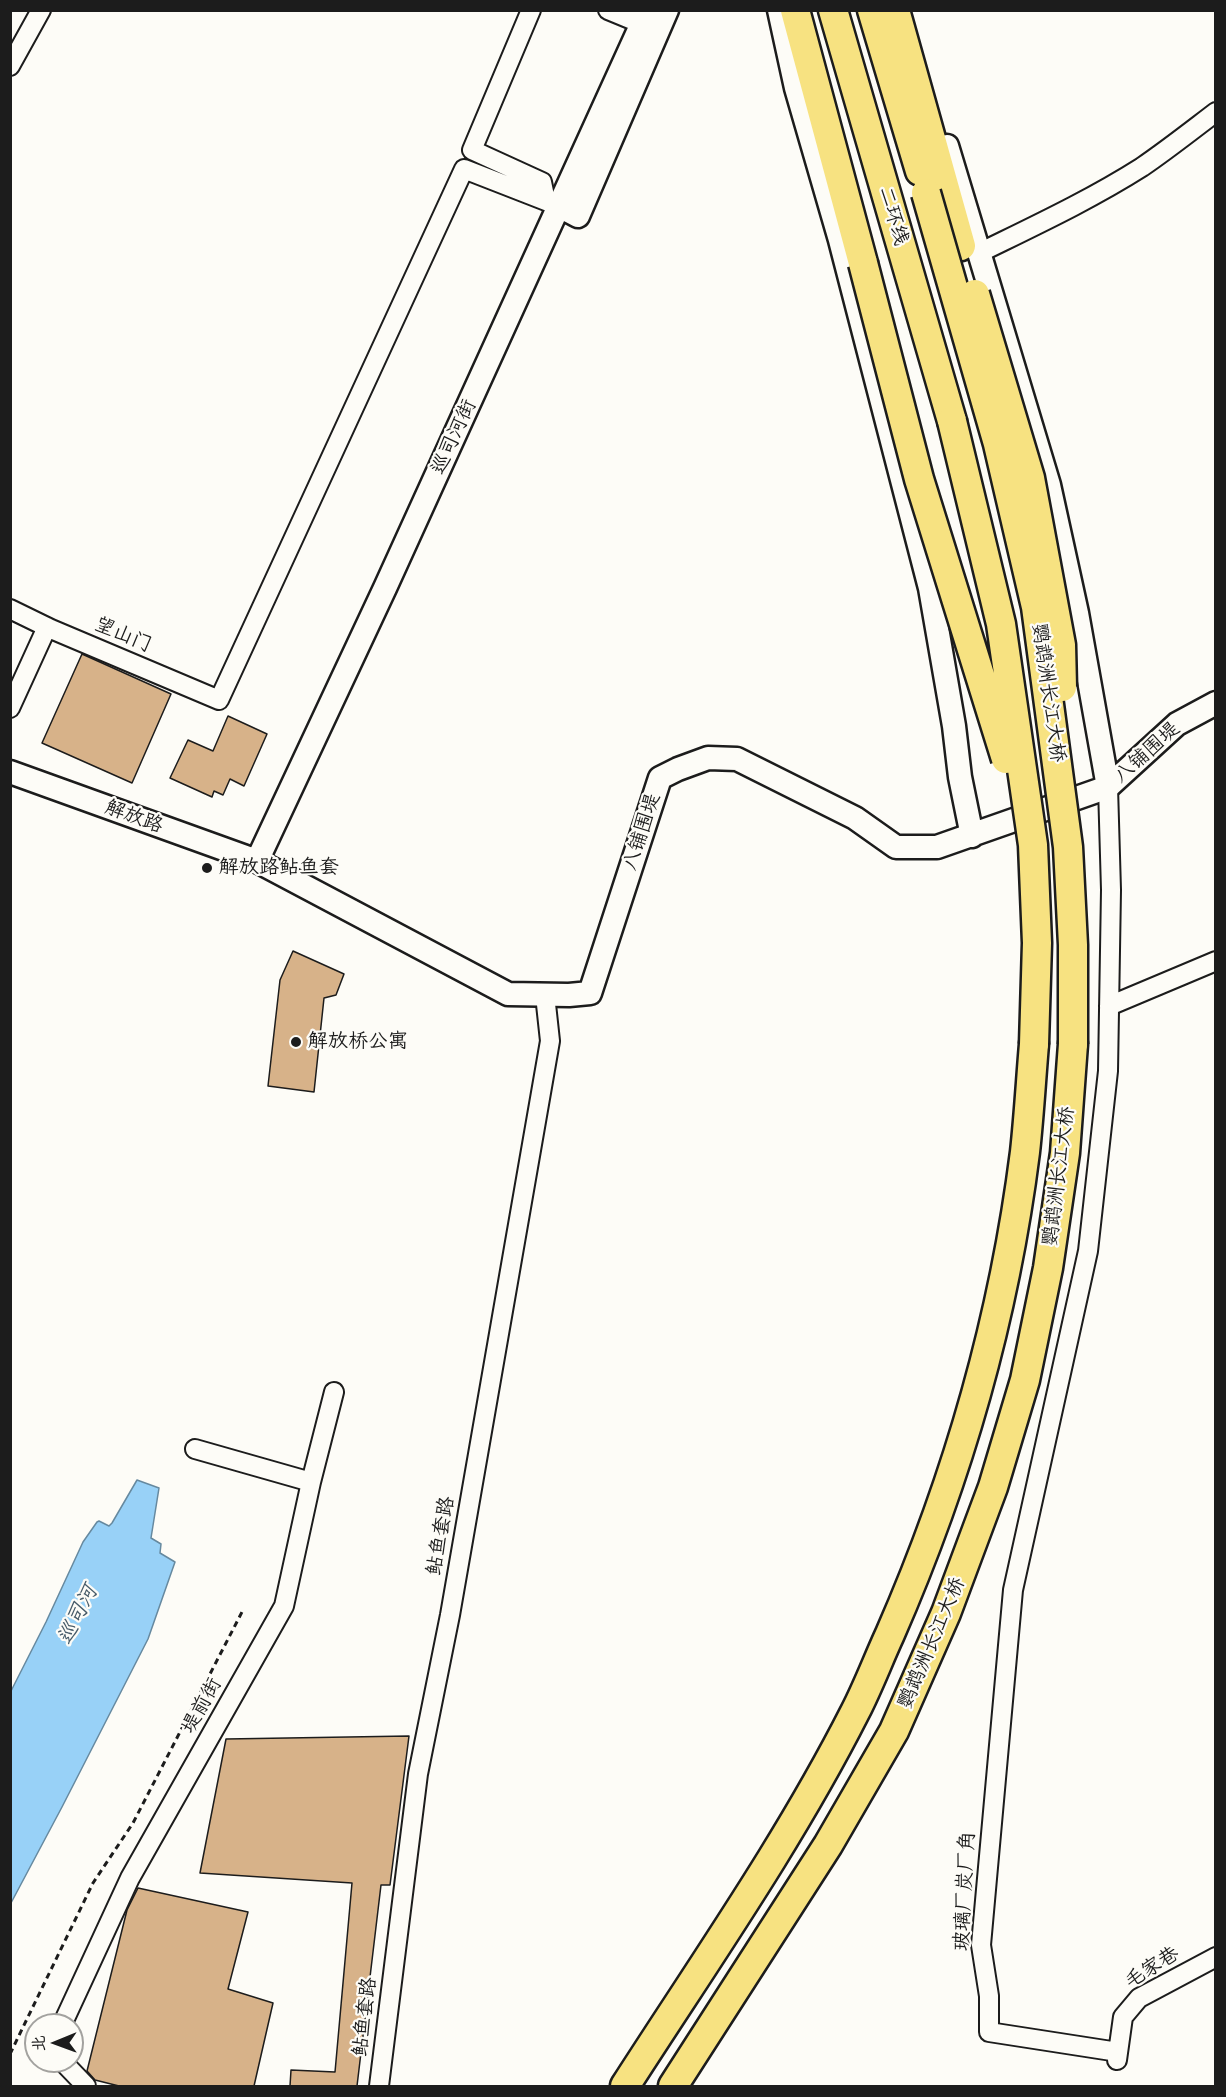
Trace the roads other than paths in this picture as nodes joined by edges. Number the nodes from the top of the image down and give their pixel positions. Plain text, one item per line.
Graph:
1 (41, 10) edge
2 (531, 10) edge
3 (608, 10) edge
4 (668, 10) edge
5 (779, 10) edge
6 (795, 10) edge
7 (833, 10) edge
8 (872, 10) edge
9 (895, 10) edge
10 (907, 10) edge
11 (645, 17) edge
12 (10, 66) edge
13 (1215, 112) edge
14 (926, 193) joint
15 (553, 204) junction
16 (970, 250) junction
17 (952, 421) joint
18 (10, 609) edge
19 (47, 627) junction
20 (1215, 703) edge
21 (10, 708) edge
22 (10, 772) edge
23 (1108, 787) junction
24 (1063, 806) junction
25 (972, 836) junction
26 (1033, 845) junction
27 (256, 861) junction
28 (1215, 962) edge
29 (544, 994) junction
30 (1109, 1006) junction
31 (334, 1392) dead end
32 (195, 1449) dead end
33 (310, 1482) junction
34 (1215, 1957) edge
35 (68, 2013) edge
36 (1118, 2056) joint
37 (74, 2073) edge
38 (86, 2086) edge
39 (379, 2086) edge
40 (625, 2086) edge
41 (673, 2086) edge

1 - 12 street
2 - 15 street
3 - 11 street
4 - 15 street
5 - 25 street
6 - 26 highway, bridge
7 - 17 highway, 二环线
8 - 14 highway, 二环线
9 - 16 highway
10 - 16 street
11 - 15 street, 巡司河街
13 - 16 street
14 - 24 highway, 鹦鹉洲长江大桥, bridge
15 - 19 street, 望山门
15 - 27 street, 巡司河街
16 - 23 street
16 - 24 highway, bridge
17 - 26 highway, 鹦鹉洲长江大桥, bridge
18 - 19 street, 望山门
19 - 21 street
20 - 23 street, 八铺围堤
22 - 27 street, 解放路
23 - 25 street, 八铺围堤
23 - 30 street
24 - 41 highway, 鹦鹉洲长江大桥, bridge
25 - 29 street, 八铺围堤
26 - 40 highway, 鹦鹉洲长江大桥, bridge
27 - 29 street, 八铺围堤
28 - 30 street
29 - 39 street, 鲇鱼套路
30 - 36 street, 玻璃厂炭厂角
31 - 33 street, 堤前街
32 - 33 street
33 - 35 street, 堤前街
34 - 36 street, 毛家巷
37 - 38 street

